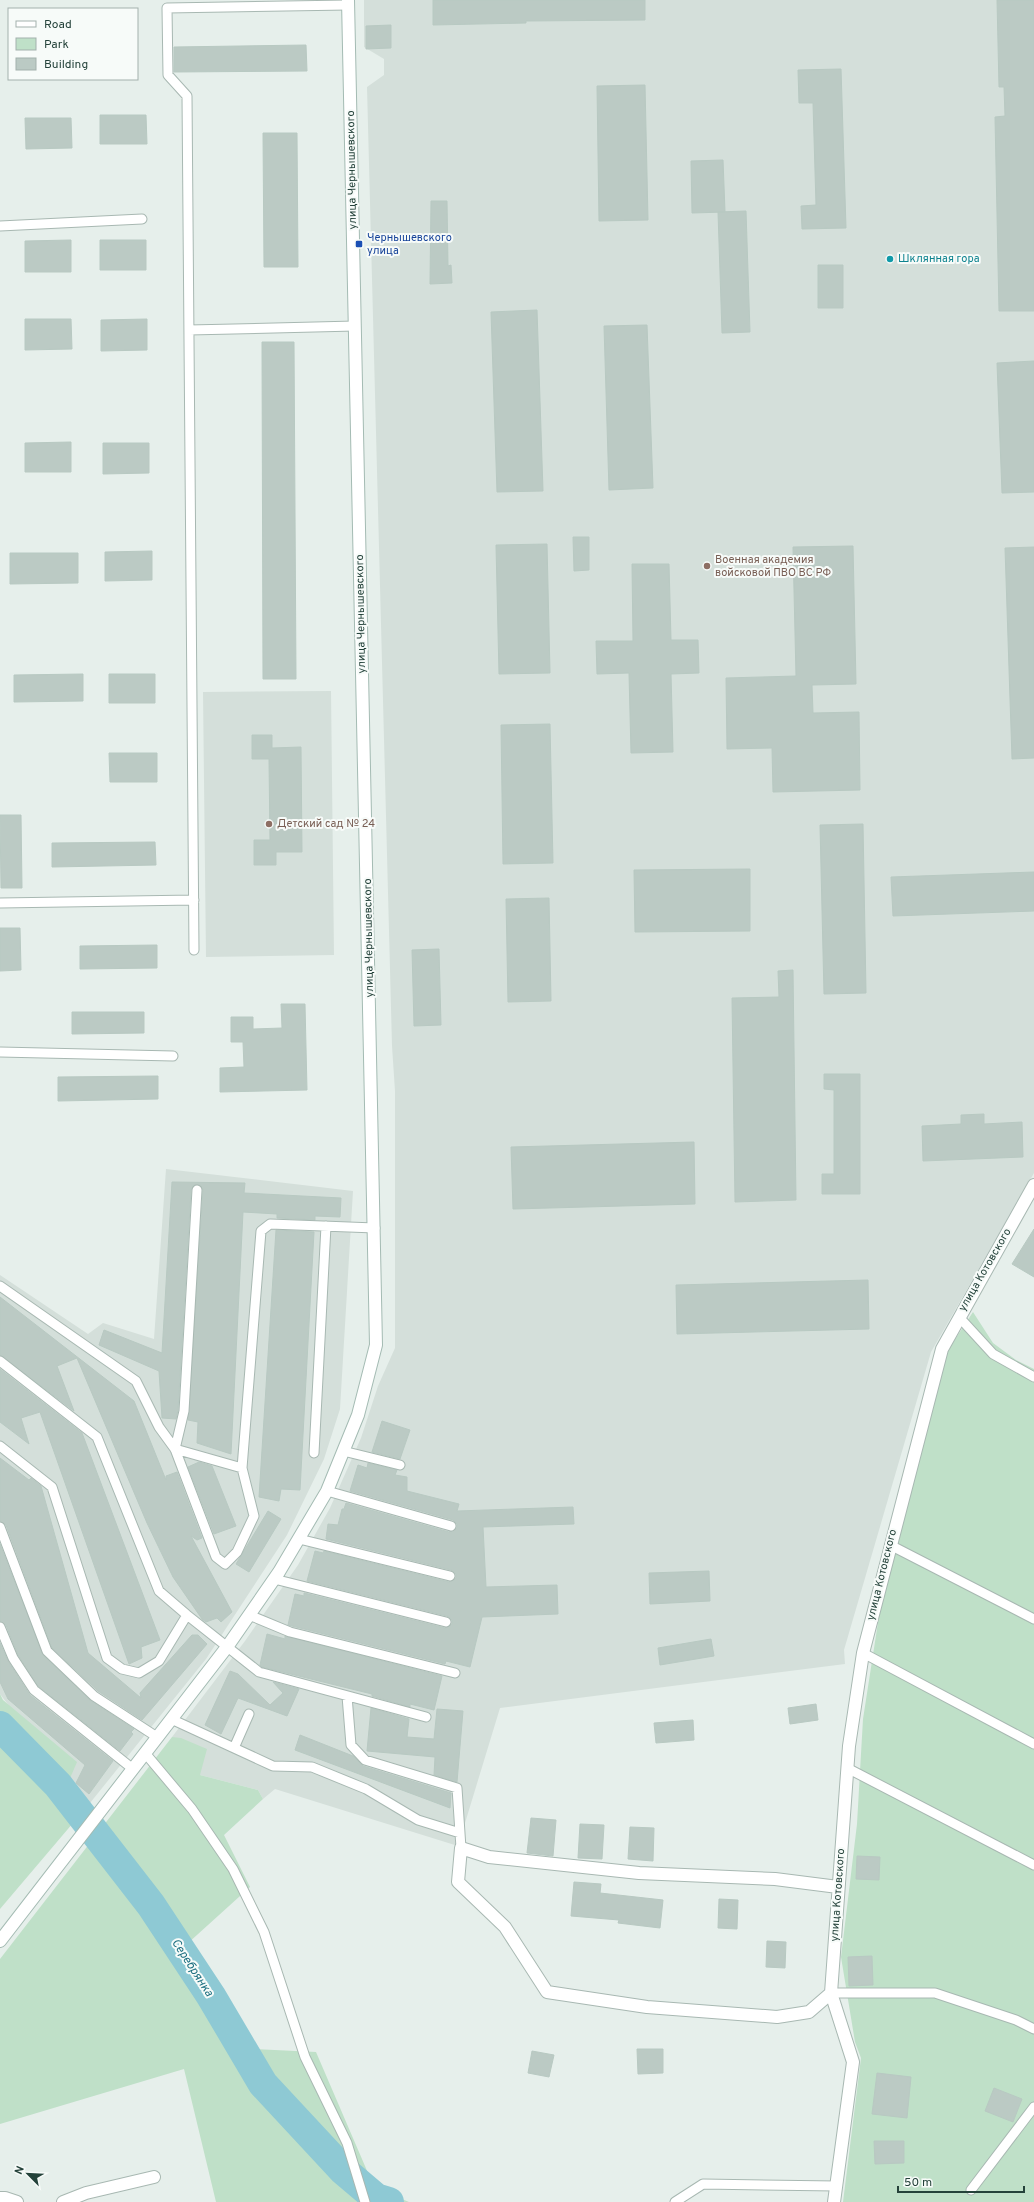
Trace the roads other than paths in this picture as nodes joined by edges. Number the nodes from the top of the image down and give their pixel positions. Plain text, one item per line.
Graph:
1 (257, 3) edge
2 (348, 3) edge
3 (142, 219) dead end
4 (0, 226) edge
5 (355, 326) junction
6 (189, 330) junction
7 (194, 900) junction
8 (0, 903) edge
9 (194, 950) dead end
10 (0, 1052) edge
11 (173, 1056) dead end
12 (1034, 1185) edge
13 (197, 1190) dead end
14 (326, 1226) junction
15 (375, 1228) junction
16 (0, 1286) edge
17 (959, 1317) junction
18 (0, 1361) edge
19 (1034, 1377) edge
20 (0, 1446) edge
21 (175, 1449) junction
22 (343, 1451) junction
23 (314, 1453) dead end
24 (400, 1465) dead end
25 (242, 1468) junction
26 (327, 1491) junction
27 (451, 1526) dead end
28 (0, 1527) edge
29 (299, 1539) junction
30 (890, 1545) junction
31 (450, 1576) dead end
32 (274, 1579) junction
33 (187, 1615) junction
34 (249, 1615) junction
35 (1034, 1619) edge
36 (446, 1622) dead end
37 (0, 1628) edge
38 (227, 1648) junction
39 (863, 1654) junction
40 (455, 1672) dead end
41 (347, 1696) junction
42 (249, 1714) dead end
43 (426, 1717) dead end
44 (171, 1719) junction
45 (157, 1737) junction
46 (1034, 1744) edge
47 (234, 1748) junction
48 (145, 1753) junction
49 (847, 1768) junction
50 (130, 1772) junction
51 (460, 1833) junction
52 (461, 1848) junction
53 (1034, 1865) edge
54 (838, 1887) junction
55 (0, 1941) edge
56 (831, 1993) junction
57 (1034, 2029) edge
58 (1034, 2107) edge
59 (154, 2177) dead end
60 (836, 2186) junction
61 (971, 2190) dead end
62 (0, 2198) edge
63 (17, 2202) edge
64 (63, 2202) edge
65 (365, 2202) edge
66 (675, 2202) edge
67 (834, 2202) edge

1 - 2 lane
1 - 6 lane
2 - 5 street, улица Чернышевского
3 - 4 lane
5 - 6 lane
5 - 15 street, улица Чернышевского
6 - 7 lane
7 - 8 lane
7 - 9 lane
10 - 11 lane
12 - 17 street, улица Котовского
13 - 21 lane
14 - 15 lane
14 - 23 lane
14 - 25 lane
15 - 22 street, улица Чернышевского
16 - 21 lane
17 - 19 lane
17 - 30 street, улица Котовского
18 - 33 lane
20 - 33 lane
21 - 25 lane
21 - 25 lane
22 - 24 lane
22 - 26 street, улица Чернышевского
26 - 27 lane
26 - 29 street, улица Чернышевского
28 - 45 lane
29 - 31 lane
29 - 32 street, улица Чернышевского
30 - 35 lane
30 - 39 street, улица Котовского
32 - 34 street, улица Чернышевского
32 - 36 lane
33 - 38 lane
34 - 38 street, улица Чернышевского
34 - 40 lane
37 - 50 lane
38 - 41 lane
38 - 44 street, улица Чернышевского
39 - 46 lane
39 - 49 street, улица Котовского
41 - 43 lane
41 - 51 lane
42 - 47 lane
44 - 45 street, улица Чернышевского
44 - 47 lane
45 - 48 street, улица Чернышевского
47 - 51 lane
48 - 50 street, улица Чернышевского
48 - 65 lane
49 - 53 lane
49 - 54 street, улица Котовского
50 - 55 street, улица Чернышевского
51 - 52 lane
52 - 54 street
52 - 56 street
54 - 56 street, улица Котовского
56 - 57 lane
56 - 60 street
58 - 61 lane
59 - 64 street
60 - 66 lane
60 - 67 street
62 - 63 street

